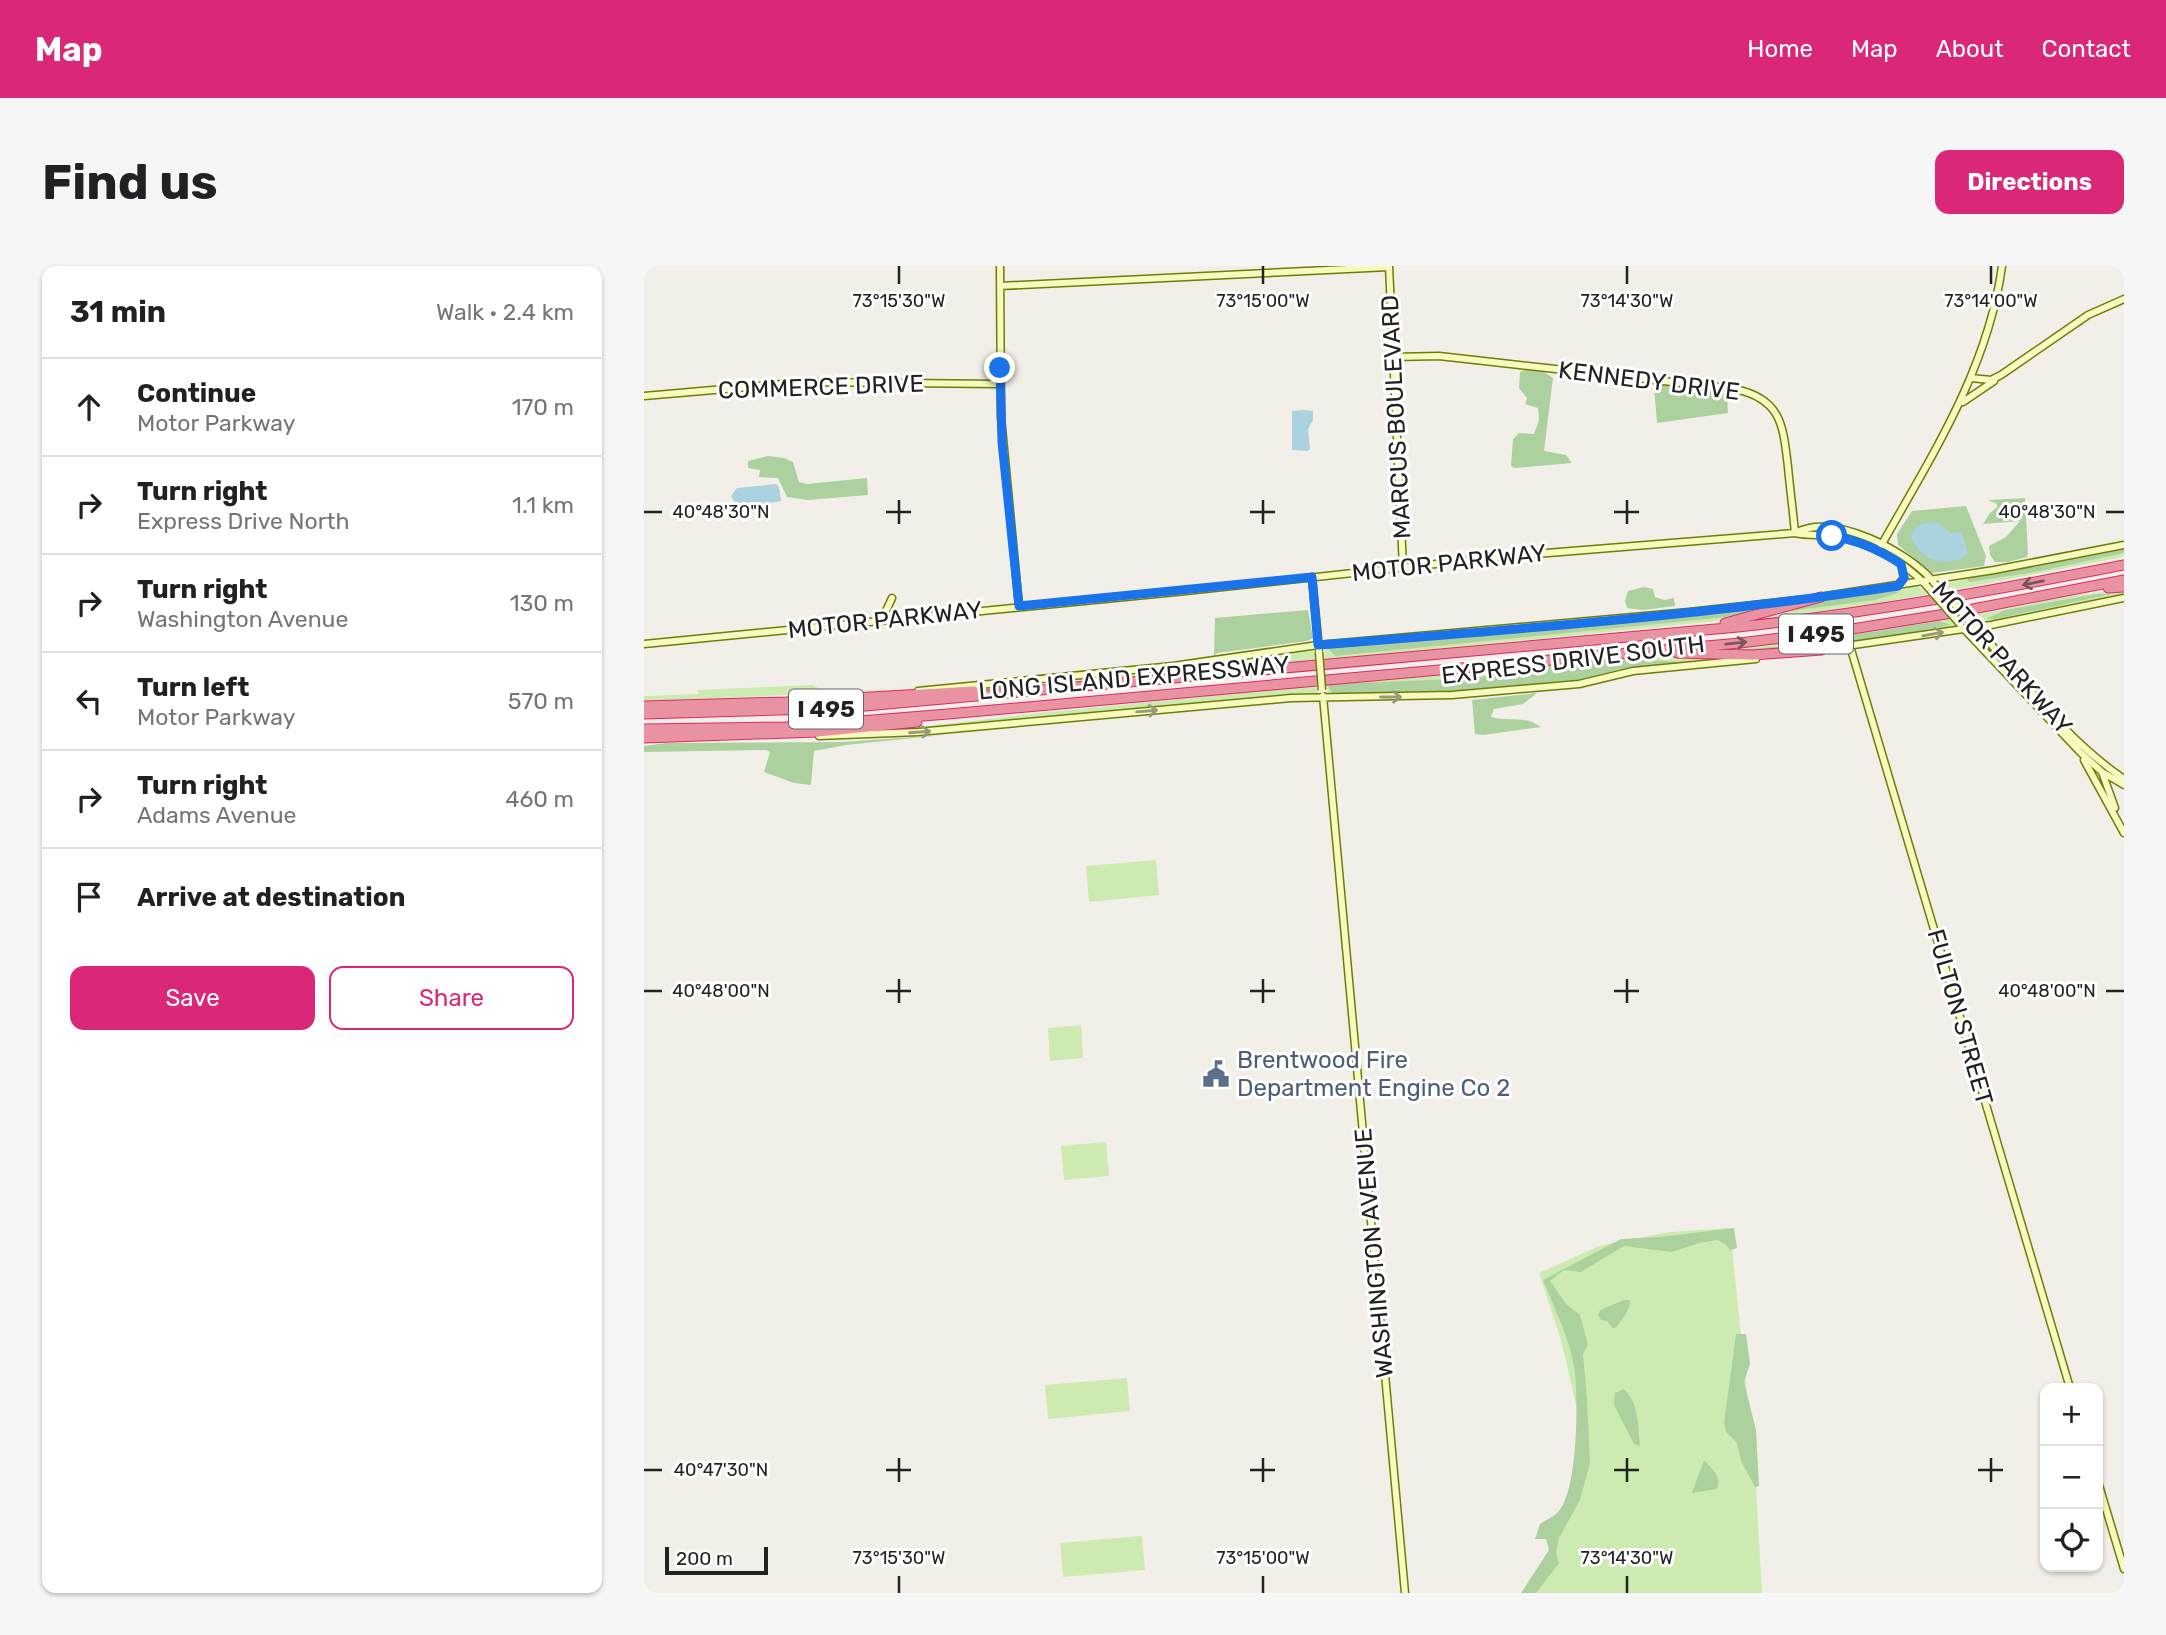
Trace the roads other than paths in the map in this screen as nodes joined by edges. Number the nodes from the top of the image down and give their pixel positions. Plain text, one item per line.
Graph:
1 (1000, 266) edge
2 (1389, 266) edge
3 (2002, 266) edge
4 (1000, 286) junction
5 (2124, 299) edge
6 (1393, 358) junction
7 (1976, 363) junction
8 (2001, 375) junction
9 (1971, 378) junction
10 (1991, 380) junction
11 (999, 384) junction
12 (644, 396) edge
13 (1959, 406) junction
14 (1891, 528) junction
15 (1795, 533) junction
16 (1867, 538) junction
17 (2124, 545) edge
18 (1880, 547) junction
19 (1897, 552) junction
20 (2124, 563) edge
21 (1901, 564) junction
22 (1403, 568) junction
23 (1312, 577) junction
24 (2124, 580) edge
25 (1929, 583) junction
26 (1898, 586) junction
27 (2085, 587) junction
28 (2124, 587) edge
29 (1821, 597) junction
30 (892, 598) dead end
31 (2124, 598) edge
32 (1019, 606) junction
33 (874, 621) junction
34 (1973, 625) junction
35 (1991, 625) junction
36 (1962, 626) junction
37 (1626, 638) junction
38 (1986, 639) junction
39 (644, 644) edge
40 (1850, 646) junction
41 (1318, 649) junction
42 (1822, 650) junction
43 (1595, 656) junction
44 (1007, 693) junction
45 (1323, 693) junction
46 (891, 695) junction
47 (644, 706) edge
48 (995, 709) junction
49 (644, 714) edge
50 (644, 729) edge
51 (779, 734) junction
52 (644, 739) edge
53 (2080, 752) junction
54 (2101, 763) junction
55 (2102, 772) junction
56 (2124, 779) edge
57 (2124, 785) edge
58 (2110, 798) junction
59 (2124, 831) edge
60 (2069, 1383) edge
61 (2103, 1499) edge
62 (2124, 1569) edge
63 (1405, 1593) edge

1 - 4 main road
2 - 4 main road
2 - 6 main road, MARCUS BOULEVARD
3 - 7 main road
4 - 11 main road
5 - 8 main road
6 - 15 main road, KENNEDY DRIVE
6 - 22 main road, MARCUS BOULEVARD
7 - 9 main road
7 - 10 main road
8 - 10 main road
8 - 13 main road
9 - 10 main road
9 - 13 main road
11 - 12 main road, COMMERCE DRIVE
11 - 32 main road
13 - 14 main road
14 - 16 main road
14 - 18 main road
14 - 19 main road
15 - 16 main road, MOTOR PARKWAY
15 - 18 main road, MOTOR PARKWAY
15 - 22 main road, MOTOR PARKWAY
16 - 18 main road, MOTOR PARKWAY
17 - 25 main road
18 - 19 main road, MOTOR PARKWAY
18 - 21 main road, MOTOR PARKWAY
19 - 25 main road, MOTOR PARKWAY
20 -> 37 highway, LONG ISLAND EXPRESSWAY / I 495
21 - 25 main road, MOTOR PARKWAY
21 - 26 main road
22 - 23 main road, MOTOR PARKWAY
23 - 32 main road, MOTOR PARKWAY
23 - 41 main road, WASHINGTON AVENUE
24 - 27 highway, LONG ISLAND EXPRESSWAY / I 495
25 - 26 main road
25 - 34 main road, MOTOR PARKWAY, bridge
25 - 36 main road, MOTOR PARKWAY, bridge
26 - 29 main road
27 - 28 highway
43 -> 27 highway, LONG ISLAND EXPRESSWAY / I 495
29 - 37 highway
29 - 41 main road
30 - 33 main road
31 - 35 main road, EXPRESS DRIVE SOUTH
32 - 33 main road, MOTOR PARKWAY
33 - 39 main road, MOTOR PARKWAY
34 - 35 main road, EXPRESS DRIVE SOUTH
34 - 36 main road, EXPRESS DRIVE SOUTH
34 - 38 main road, MOTOR PARKWAY
35 - 38 main road
40 -> 36 main road, EXPRESS DRIVE SOUTH
36 - 53 main road, MOTOR PARKWAY
37 - 44 highway, LONG ISLAND EXPRESSWAY / I 495
38 - 54 main road, MOTOR PARKWAY
40 - 42 main road, EXPRESS DRIVE SOUTH
40 - 60 main road, FULTON STREET
41 - 45 main road, WASHINGTON AVENUE, bridge
41 - 46 main road
42 - 43 highway
45 -> 42 main road, EXPRESS DRIVE SOUTH
43 - 48 highway, LONG ISLAND EXPRESSWAY / I 495
44 - 46 highway
44 - 49 highway, LONG ISLAND EXPRESSWAY / I 495
51 -> 45 main road, EXPRESS DRIVE SOUTH
45 - 63 main road, WASHINGTON AVENUE
46 - 47 highway
48 - 50 highway, LONG ISLAND EXPRESSWAY / I 495
48 - 51 highway
51 - 52 highway, EXPRESS DRIVE SOUTH
53 - 55 main road, MOTOR PARKWAY
53 - 59 main road
54 - 55 main road
54 - 56 main road, MOTOR PARKWAY
55 - 57 main road, MOTOR PARKWAY
55 - 58 main road
57 - 58 main road
58 - 59 main road
61 - 62 main road

